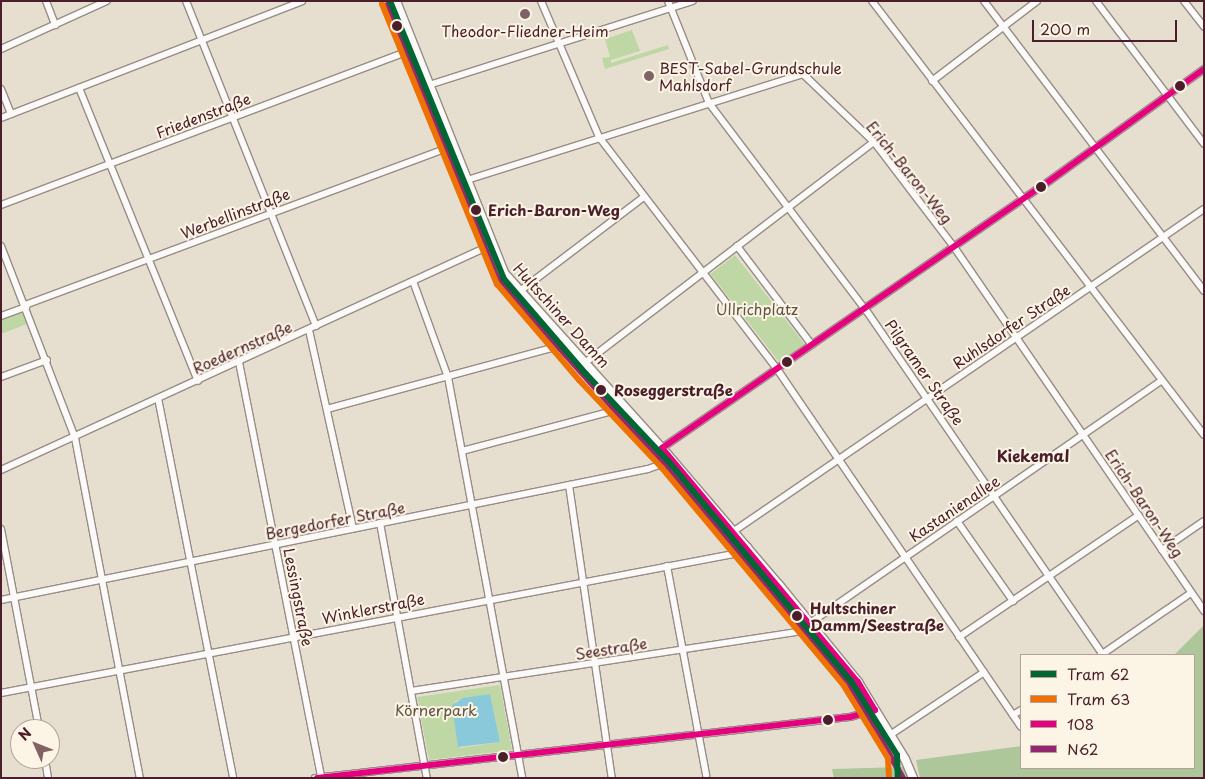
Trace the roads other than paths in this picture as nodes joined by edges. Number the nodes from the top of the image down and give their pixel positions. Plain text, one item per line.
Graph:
1 (46, 1) edge
2 (107, 1) edge
3 (186, 1) edge
4 (302, 1) edge
5 (396, 1) edge
6 (542, 1) edge
7 (668, 1) edge
8 (693, 1) edge
9 (872, 1) edge
10 (984, 1) edge
11 (1037, 1) edge
12 (1096, 1) edge
13 (1184, 1) edge
14 (671, 8) junction
15 (55, 25) junction
16 (1003, 27) junction
17 (1204, 27) edge
18 (202, 40) junction
19 (559, 44) junction
20 (1, 49) edge
21 (414, 49) junction
22 (1203, 69) edge
23 (932, 81) junction
24 (429, 85) junction
25 (79, 88) junction
26 (1, 89) edge
27 (1167, 96) junction
28 (708, 103) junction
29 (11, 114) junction
30 (1, 118) edge
31 (232, 118) junction
32 (599, 137) junction
33 (874, 142) junction
34 (1204, 144) edge
35 (453, 146) junction
36 (1095, 148) junction
37 (109, 164) junction
38 (467, 180) junction
39 (644, 197) junction
40 (1023, 200) junction
41 (1, 205) edge
42 (788, 207) junction
43 (1204, 209) edge
44 (271, 213) junction
45 (1162, 237) junction
46 (492, 244) junction
47 (1, 246) edge
48 (737, 246) junction
49 (954, 247) junction
50 (148, 259) junction
51 (702, 273) junction
52 (413, 281) junction
53 (1090, 287) junction
54 (520, 291) junction
55 (1204, 291) edge
56 (25, 306) junction
57 (865, 309) junction
58 (1, 316) edge
59 (316, 326) junction
60 (309, 330) junction
61 (1016, 338) junction
62 (566, 341) junction
63 (812, 345) junction
64 (47, 360) junction
65 (239, 362) junction
66 (586, 362) junction
67 (777, 369) junction
68 (1, 377) edge
69 (448, 377) junction
70 (198, 381) junction
71 (1161, 381) junction
72 (158, 398) junction
73 (928, 398) junction
74 (624, 405) junction
75 (327, 409) junction
76 (1084, 435) junction
77 (1204, 435) edge
78 (74, 438) junction
79 (662, 448) junction
80 (462, 452) junction
81 (673, 460) junction
82 (838, 460) junction
83 (1, 470) edge
84 (568, 485) junction
85 (995, 495) junction
86 (472, 505) junction
87 (1139, 515) junction
88 (957, 521) junction
89 (1204, 521) edge
90 (380, 523) junction
91 (354, 528) junction
92 (1, 529) edge
93 (734, 531) junction
94 (276, 544) junction
95 (748, 547) junction
96 (1162, 550) junction
97 (905, 557) junction
98 (191, 562) junction
99 (667, 566) junction
100 (1050, 575) junction
101 (102, 579) junction
102 (583, 582) junction
103 (1191, 593) junction
104 (14, 598) junction
105 (489, 599) junction
106 (1, 600) edge
107 (1012, 601) junction
108 (1204, 610) edge
109 (397, 616) junction
110 (811, 625) junction
111 (294, 636) junction
112 (960, 637) junction
113 (683, 650) junction
114 (208, 652) junction
115 (1101, 654) edge
116 (1103, 654) edge
117 (595, 663) junction
118 (119, 670) junction
119 (984, 672) junction
120 (503, 676) junction
121 (31, 687) junction
122 (411, 691) junction
123 (1, 692) edge
124 (875, 710) junction
125 (1020, 711) edge
126 (1013, 715) junction
127 (37, 719) edge
128 (1020, 726) edge
129 (699, 733) junction
130 (890, 735) junction
131 (607, 745) junction
132 (518, 755) junction
133 (425, 765) junction
134 (911, 774) edge
135 (706, 775) dead end
136 (140, 778) edge
137 (233, 778) edge
138 (319, 778) edge
139 (427, 778) edge
140 (522, 778) edge
141 (612, 778) edge

1 - 15 street
2 - 15 street
3 - 18 street
4 - 18 street
5 - 21 main road, Hultschiner Damm
6 - 19 street
7 - 14 street, Pilgramer Straße
8 - 14 street
9 - 23 street
10 - 16 street
11 - 16 street
12 - 27 street
13 - 17 street
14 - 19 street
14 - 28 street, Pilgramer Straße
15 - 20 street
16 - 23 street
16 - 36 street
18 - 25 street
18 - 31 street
19 - 24 street
19 - 32 street
21 - 24 main road, Hultschiner Damm
21 - 31 street, Friedenstraße
22 - 27 street
23 - 40 street
24 - 35 main road, Hultschiner Damm
25 - 29 street
25 - 37 street
26 - 29 street
27 - 34 street
27 - 36 street
28 - 32 street, Erich-Baron-Weg
28 - 33 street, Erich-Baron-Weg
28 - 42 street, Pilgramer Straße
29 - 30 street
31 - 37 street, Friedenstraße
31 - 44 street
32 - 38 street, Erich-Baron-Weg
32 - 39 street
33 - 42 street
33 - 49 street, Erich-Baron-Weg
35 - 38 main road, Hultschiner Damm
35 - 44 street, Werbellinstraße
36 - 40 street
36 - 45 street
37 - 41 street, Friedenstraße
37 - 50 street
38 - 46 main road, Hultschiner Damm
39 - 51 street
39 - 54 street
40 - 49 street
40 - 53 street
42 - 48 street
42 - 57 street, Pilgramer Straße
43 - 45 street, Ruhlsdorfer Straße
44 - 50 street, Werbellinstraße
44 - 59 street
45 - 53 street, Ruhlsdorfer Straße
45 - 55 street
46 - 52 street, Roedernstraße
46 - 54 main road, Hultschiner Damm
47 - 56 street
48 - 51 street
48 - 63 street
49 - 57 street
49 - 61 street, Erich-Baron-Weg
50 - 56 street, Werbellinstraße
50 - 70 street
51 - 66 street
51 - 67 street
52 - 59 street, Roedernstraße
52 - 69 street
53 - 61 street, Ruhlsdorfer Straße
53 - 71 street
54 - 62 main road, Hultschiner Damm
56 - 58 street, Werbellinstraße
56 - 64 street
57 - 63 street
57 - 73 street, Pilgramer Straße
59 - 60 street, Roedernstraße
60 - 65 street, Roedernstraße
60 - 75 street
61 - 73 street, Ruhlsdorfer Straße
61 - 76 street, Erich-Baron-Weg
62 - 66 main road, Hultschiner Damm
62 - 69 street
63 - 67 street
64 - 68 street
64 - 78 street
65 - 70 street, Roedernstraße
65 - 94 street, Lessingstraße
66 - 74 main road, Hultschiner Damm
67 - 79 street
67 - 82 street
69 - 75 street
69 - 80 street
70 - 72 street, Roedernstraße
71 - 76 street, Kastanienallee
71 - 77 street
72 - 78 street, Roedernstraße
72 - 98 street
73 - 82 street, Ruhlsdorfer Straße
73 - 85 street, Pilgramer Straße
74 - 79 main road, Hultschiner Damm
74 - 80 street
75 - 91 street
76 - 85 street, Kastanienallee
76 - 87 street, Erich-Baron-Weg
78 - 83 street, Roedernstraße
78 - 101 street
79 - 81 main road, Hultschiner Damm
80 - 86 street
81 - 84 street, Bergedorfer Straße
81 - 93 main road, Hultschiner Damm
82 - 93 street, Ruhlsdorfer Straße
82 - 97 street
84 - 86 street, Bergedorfer Straße
84 - 102 street
85 - 88 street, Kastanienallee
85 - 100 street, Pilgramer Straße
86 - 90 street, Bergedorfer Straße
86 - 105 street
87 - 96 street, Erich-Baron-Weg
87 - 100 street
88 - 97 street, Kastanienallee
88 - 107 street
89 - 96 street
90 - 91 street, Bergedorfer Straße
90 - 109 street
91 - 94 street, Bergedorfer Straße
92 - 104 street
93 - 95 main road, Hultschiner Damm
94 - 98 street, Bergedorfer Straße
94 - 111 street, Lessingstraße
95 - 99 street, Winklerstraße
95 - 110 main road, Hultschiner Damm
96 - 103 street, Erich-Baron-Weg
97 - 110 street, Kastanienallee
97 - 112 street
98 - 101 street, Bergedorfer Straße
98 - 114 street
99 - 102 street, Winklerstraße
99 - 113 street
100 - 107 street
100 - 115 street, Pilgramer Straße
101 - 104 street, Bergedorfer Straße
101 - 118 street
102 - 105 street, Winklerstraße
102 - 117 street
103 - 108 street, Erich-Baron-Weg
103 - 116 street
104 - 106 street, Bergedorfer Straße
104 - 121 street
105 - 109 street, Winklerstraße
105 - 120 street
107 - 112 street
109 - 111 street, Winklerstraße
109 - 122 street
110 - 113 street, Seestraße
110 - 124 main road, Hultschiner Damm
111 - 114 street, Winklerstraße
111 - 138 street, Lessingstraße
112 - 119 street
113 - 117 street, Seestraße
113 - 129 street
114 - 118 street, Winklerstraße
114 - 137 street
117 - 120 street, Seestraße
117 - 131 street
118 - 121 street, Winklerstraße
118 - 136 street
119 - 126 street
119 - 130 street
120 - 122 street, Seestraße
120 - 132 street
121 - 123 street, Winklerstraße
121 - 127 street
122 - 133 street
124 - 129 street
124 - 130 main road, Hultschiner Damm
125 - 126 street
126 - 128 street
129 - 131 street
129 - 135 street
130 - 134 main road, Hultschiner Damm
131 - 132 street
131 - 141 street
132 - 133 street
132 - 140 street
133 - 138 street
133 - 139 street

